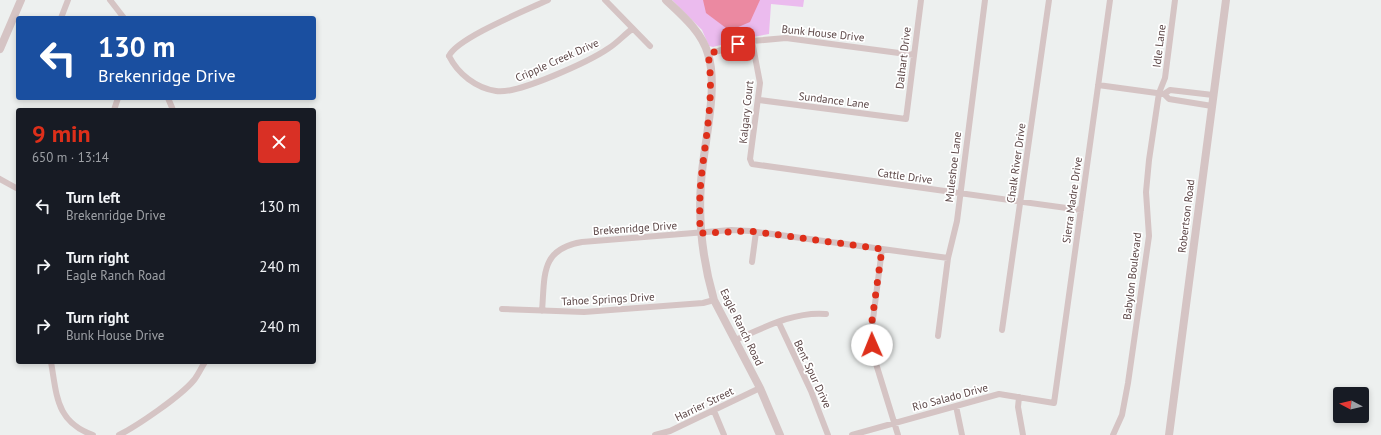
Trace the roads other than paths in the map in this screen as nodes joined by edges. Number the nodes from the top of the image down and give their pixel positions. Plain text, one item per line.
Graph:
1 (21, 0) edge
2 (68, 0) edge
3 (110, 0) edge
4 (548, 0) edge
5 (605, 0) edge
6 (666, 0) edge
7 (921, 0) edge
8 (986, 0) edge
9 (1049, 0) edge
10 (1110, 0) edge
11 (1175, 0) edge
12 (1226, 0) edge
13 (62, 16) edge
14 (122, 16) edge
15 (632, 28) junction
16 (752, 40) junction
17 (650, 46) dead end
18 (0, 49) edge
19 (708, 54) junction
20 (914, 54) junction
21 (1098, 85) junction
22 (1161, 93) junction
23 (1213, 95) junction
24 (759, 100) junction
25 (1212, 106) junction
26 (906, 119) joint
27 (751, 163) joint
28 (0, 179) edge
29 (16, 188) edge
30 (960, 194) junction
31 (1021, 203) junction
32 (1081, 210) junction
33 (756, 232) junction
34 (700, 233) junction
35 (882, 249) junction
36 (948, 258) junction
37 (752, 262) dead end
38 (714, 300) junction
39 (502, 309) dead end
40 (542, 311) junction
41 (826, 314) dead end
42 (779, 323) junction
43 (1002, 330) dead end
44 (938, 336) dead end
45 (735, 340) junction
46 (51, 364) edge
47 (204, 364) edge
48 (760, 388) junction
49 (1019, 397) junction
50 (1054, 402) joint
51 (956, 406) junction
52 (714, 411) junction
53 (895, 423) junction
54 (93, 435) edge
55 (119, 435) edge
56 (656, 435) edge
57 (724, 435) edge
58 (780, 435) edge
59 (828, 435) edge
60 (852, 435) edge
61 (898, 435) edge
62 (962, 435) edge
63 (1023, 435) edge
64 (1113, 435) edge
65 (1169, 435) edge

1 - 18 street
2 - 13 street
3 - 14 street
4 - 15 street, Cripple Creek Drive
5 - 15 street
6 - 19 street, Eagle Ranch Road
7 - 20 street, Dalhart Drive
8 - 30 street, Muleshoe Lane
9 - 31 street, Chalk River Drive
10 - 21 street, Sierra Madre Drive
11 - 22 street, Idle Lane
12 - 23 street, Robertson Road
15 - 17 street
16 - 19 street, Bunk House Drive
16 - 20 street, Bunk House Drive
16 - 24 street, Kalgary Court
19 - 34 street, Eagle Ranch Road
20 - 26 street, Dalhart Drive
21 - 22 street
21 - 32 street, Sierra Madre Drive
22 - 23 street
22 - 25 street
22 - 64 street, Babylon Boulevard
23 - 25 street, Robertson Road
24 - 26 street, Sundance Lane
24 - 27 street, Kalgary Court
25 - 65 street, Robertson Road
27 - 30 street, Cattle Drive
28 - 29 street
30 - 31 street, Cattle Drive
30 - 36 street, Muleshoe Lane
31 - 32 street, Cattle Drive
31 - 43 street, Chalk River Drive
32 - 50 street, Sierra Madre Drive
33 - 34 street, Brekenridge Drive
33 - 35 street, Brekenridge Drive
33 - 37 street
34 - 38 street, Eagle Ranch Road
34 - 40 street, Brekenridge Drive
35 - 36 street, Brekenridge Drive
35 - 53 street
36 - 44 street, Muleshoe Lane
38 - 40 street, Tahoe Springs Drive
38 - 45 street, Eagle Ranch Road
39 - 40 street, Tahoe Springs Drive
41 - 42 street
42 - 45 street
42 - 59 street, Bent Spur Drive
45 - 48 street, Eagle Ranch Road
46 - 54 street
47 - 55 street
48 - 52 street, Harrier Street
48 - 58 street, Eagle Ranch Road
49 - 50 street, Rio Salado Drive
49 - 51 street, Rio Salado Drive
49 - 63 street
51 - 53 street, Rio Salado Drive
51 - 62 street
52 - 56 street, Harrier Street
52 - 57 street
53 - 60 street, Rio Salado Drive
53 - 61 street

